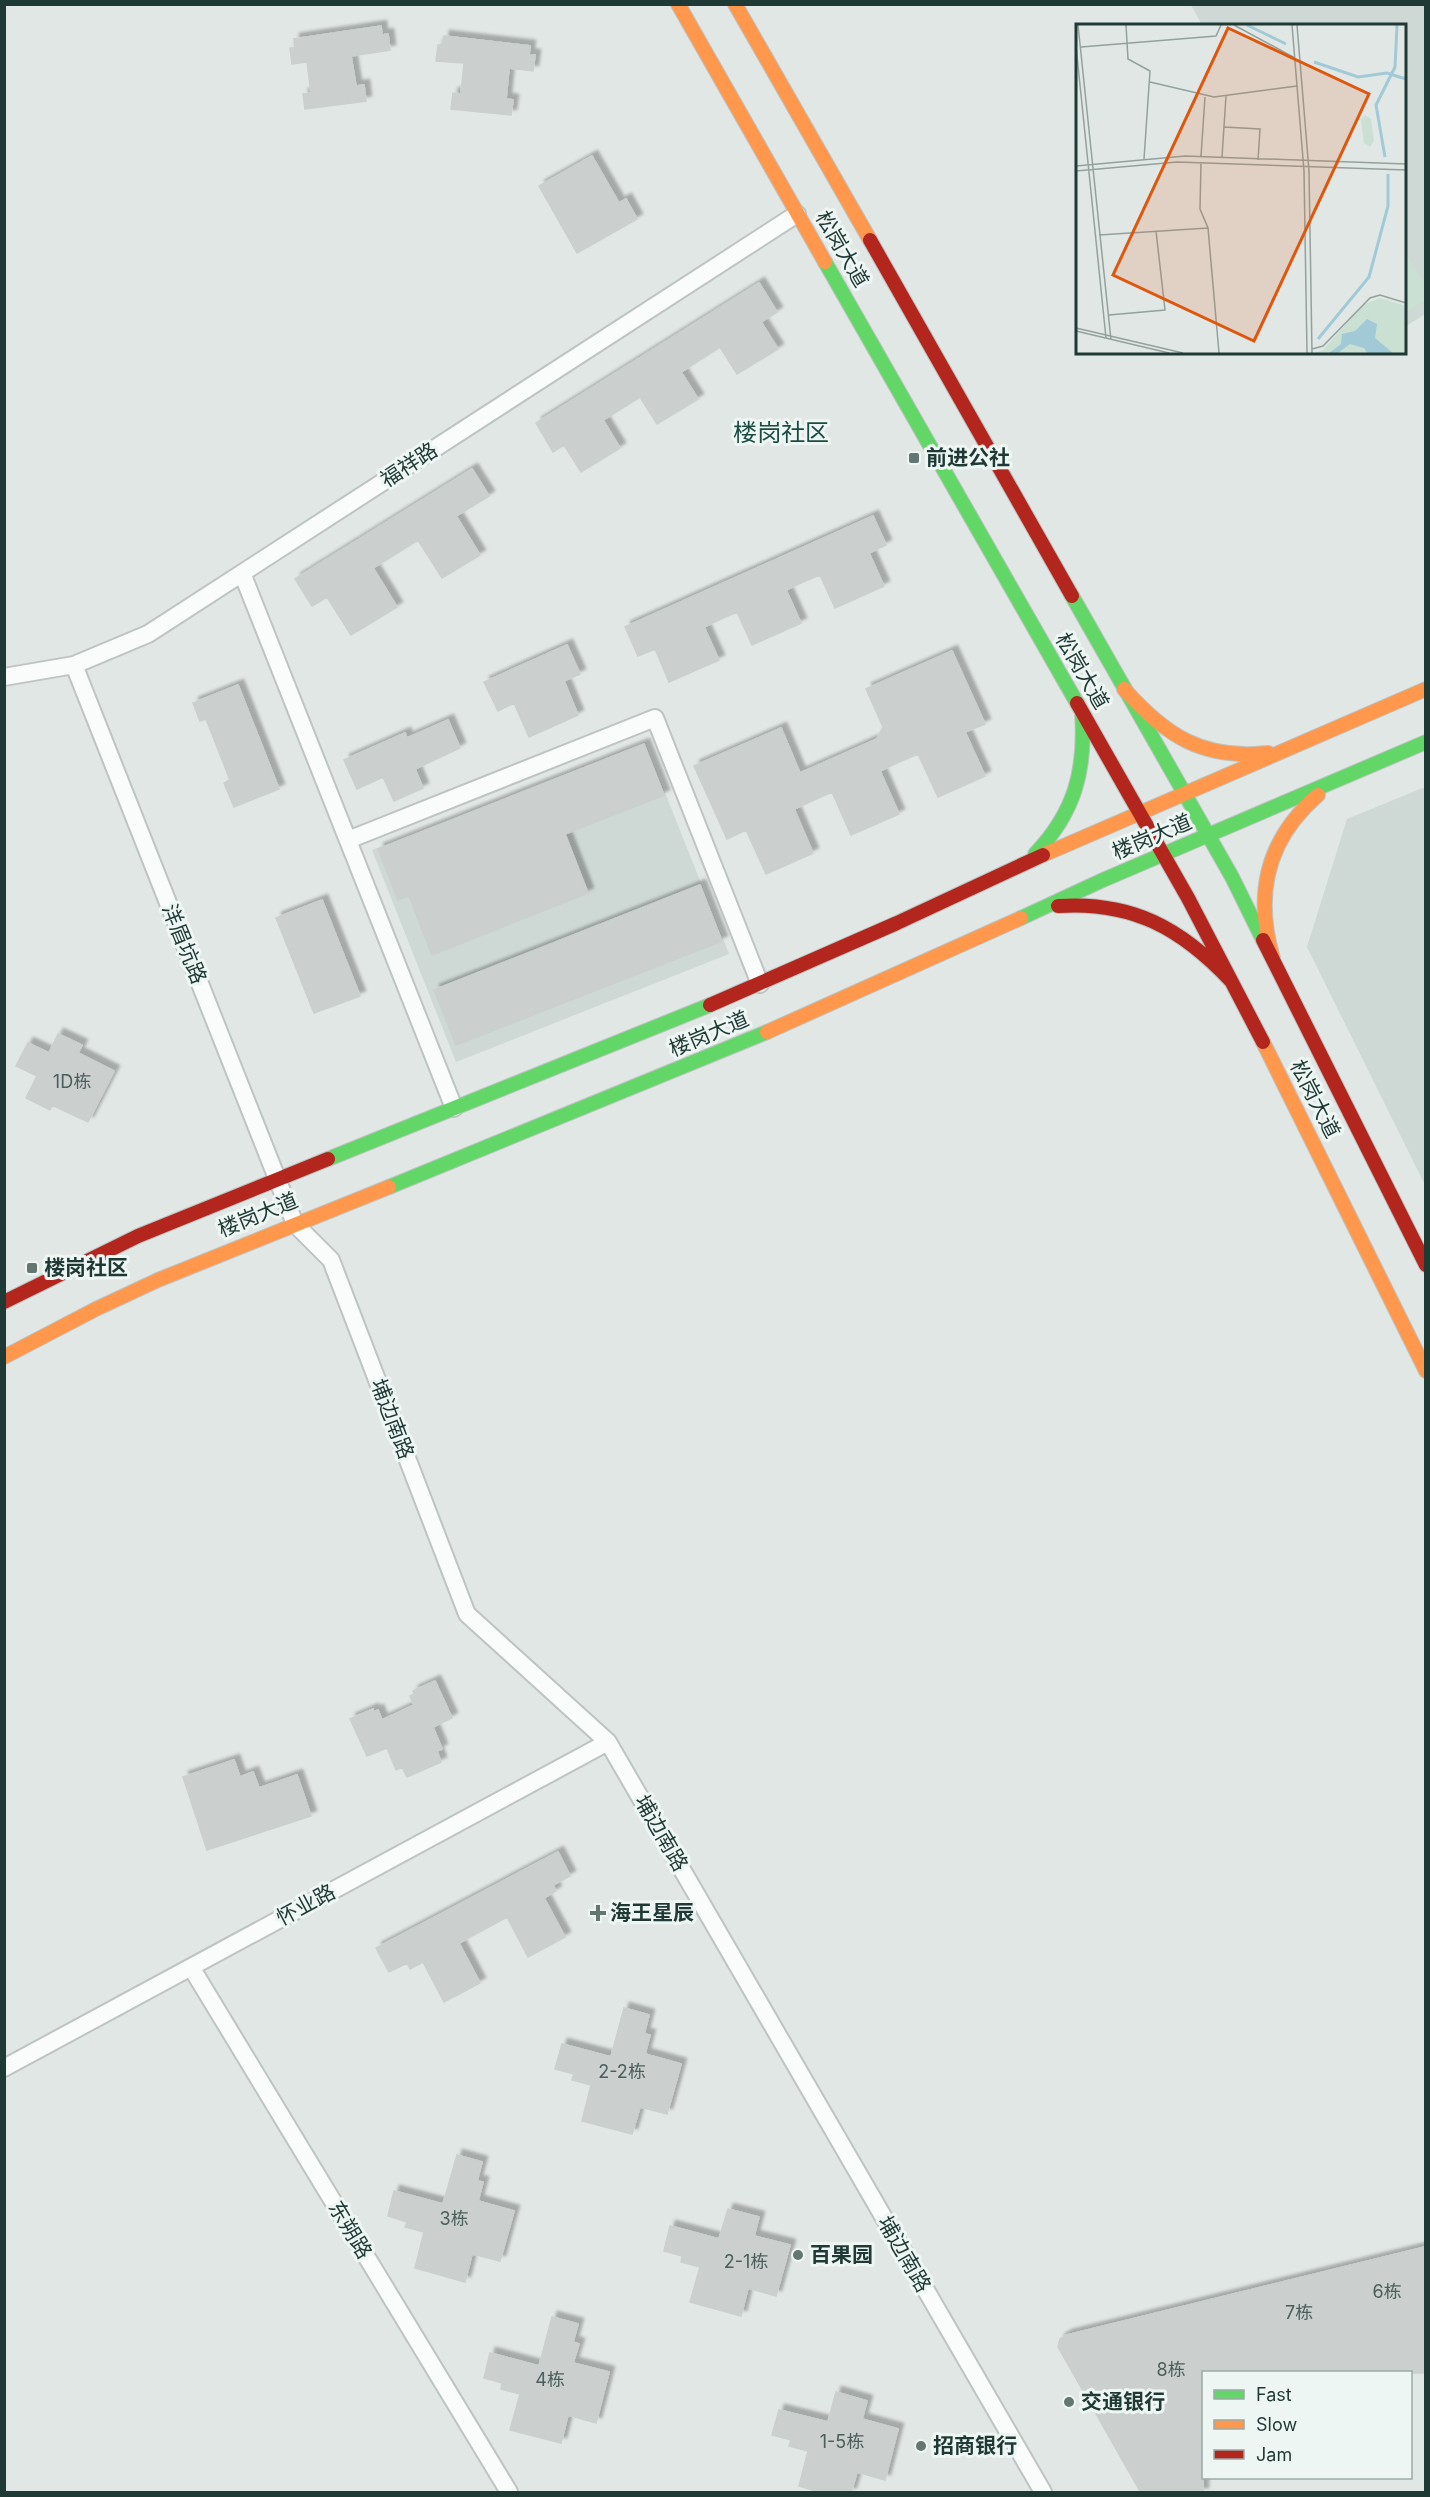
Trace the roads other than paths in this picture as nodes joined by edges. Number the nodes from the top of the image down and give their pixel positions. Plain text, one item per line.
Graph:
1 (678, 4) edge
2 (735, 4) edge
3 (797, 214) junction
4 (242, 573) junction
5 (74, 665) junction
6 (4, 677) edge
7 (1124, 689) junction
8 (1425, 689) edge
9 (1082, 713) junction
10 (1317, 737) junction
11 (1425, 742) edge
12 (1339, 780) junction
13 (1184, 794) junction
14 (1139, 813) junction
15 (1208, 836) junction
16 (348, 840) junction
17 (1163, 855) junction
18 (1025, 863) junction
19 (1042, 909) junction
20 (1273, 958) junction
21 (1231, 981) junction
22 (760, 984) junction
23 (454, 1108) junction
24 (277, 1179) junction
25 (295, 1224) junction
26 (1425, 1265) edge
27 (4, 1302) edge
28 (4, 1357) edge
29 (1425, 1371) edge
30 (608, 1742) junction
31 (191, 1967) junction
32 (4, 2068) edge
33 (509, 2493) edge
34 (1043, 2493) edge

1 - 3 main road, 松岗大道
2 - 7 main road, 松岗大道
3 - 4 street, 福祥路
3 - 9 main road, 松岗大道
4 - 5 street, 福祥路
4 - 16 street
5 - 6 street, 福祥路
5 - 24 street, 洋眉坑路
7 - 10 main road
7 - 13 main road, 松岗大道
8 - 10 main road, 楼岗大道
9 - 14 main road, 松岗大道
9 - 18 main road
10 - 13 main road, 楼岗大道
11 - 12 main road, 楼岗大道
12 - 15 main road, 楼岗大道
12 - 20 main road
13 - 14 main road, 楼岗大道
13 - 15 main road, 松岗大道
14 - 17 main road, 松岗大道
14 - 18 main road, 楼岗大道
15 - 17 main road, 楼岗大道
15 - 20 main road, 松岗大道
16 - 22 street
16 - 23 street
17 - 19 main road, 楼岗大道
17 - 21 main road, 松岗大道
18 - 22 main road, 楼岗大道
19 - 21 main road
19 - 25 main road, 楼岗大道
20 - 26 main road, 松岗大道
21 - 29 main road, 松岗大道
22 - 23 main road, 楼岗大道
23 - 24 main road, 楼岗大道
24 - 25 street, 洋眉坑路
24 - 27 main road, 楼岗大道
25 - 28 main road, 楼岗大道
25 - 30 street, 埔边南路
30 - 31 street, 怀业路
30 - 34 street, 埔边南路
31 - 32 street, 怀业路
31 - 33 street, 东朔路

